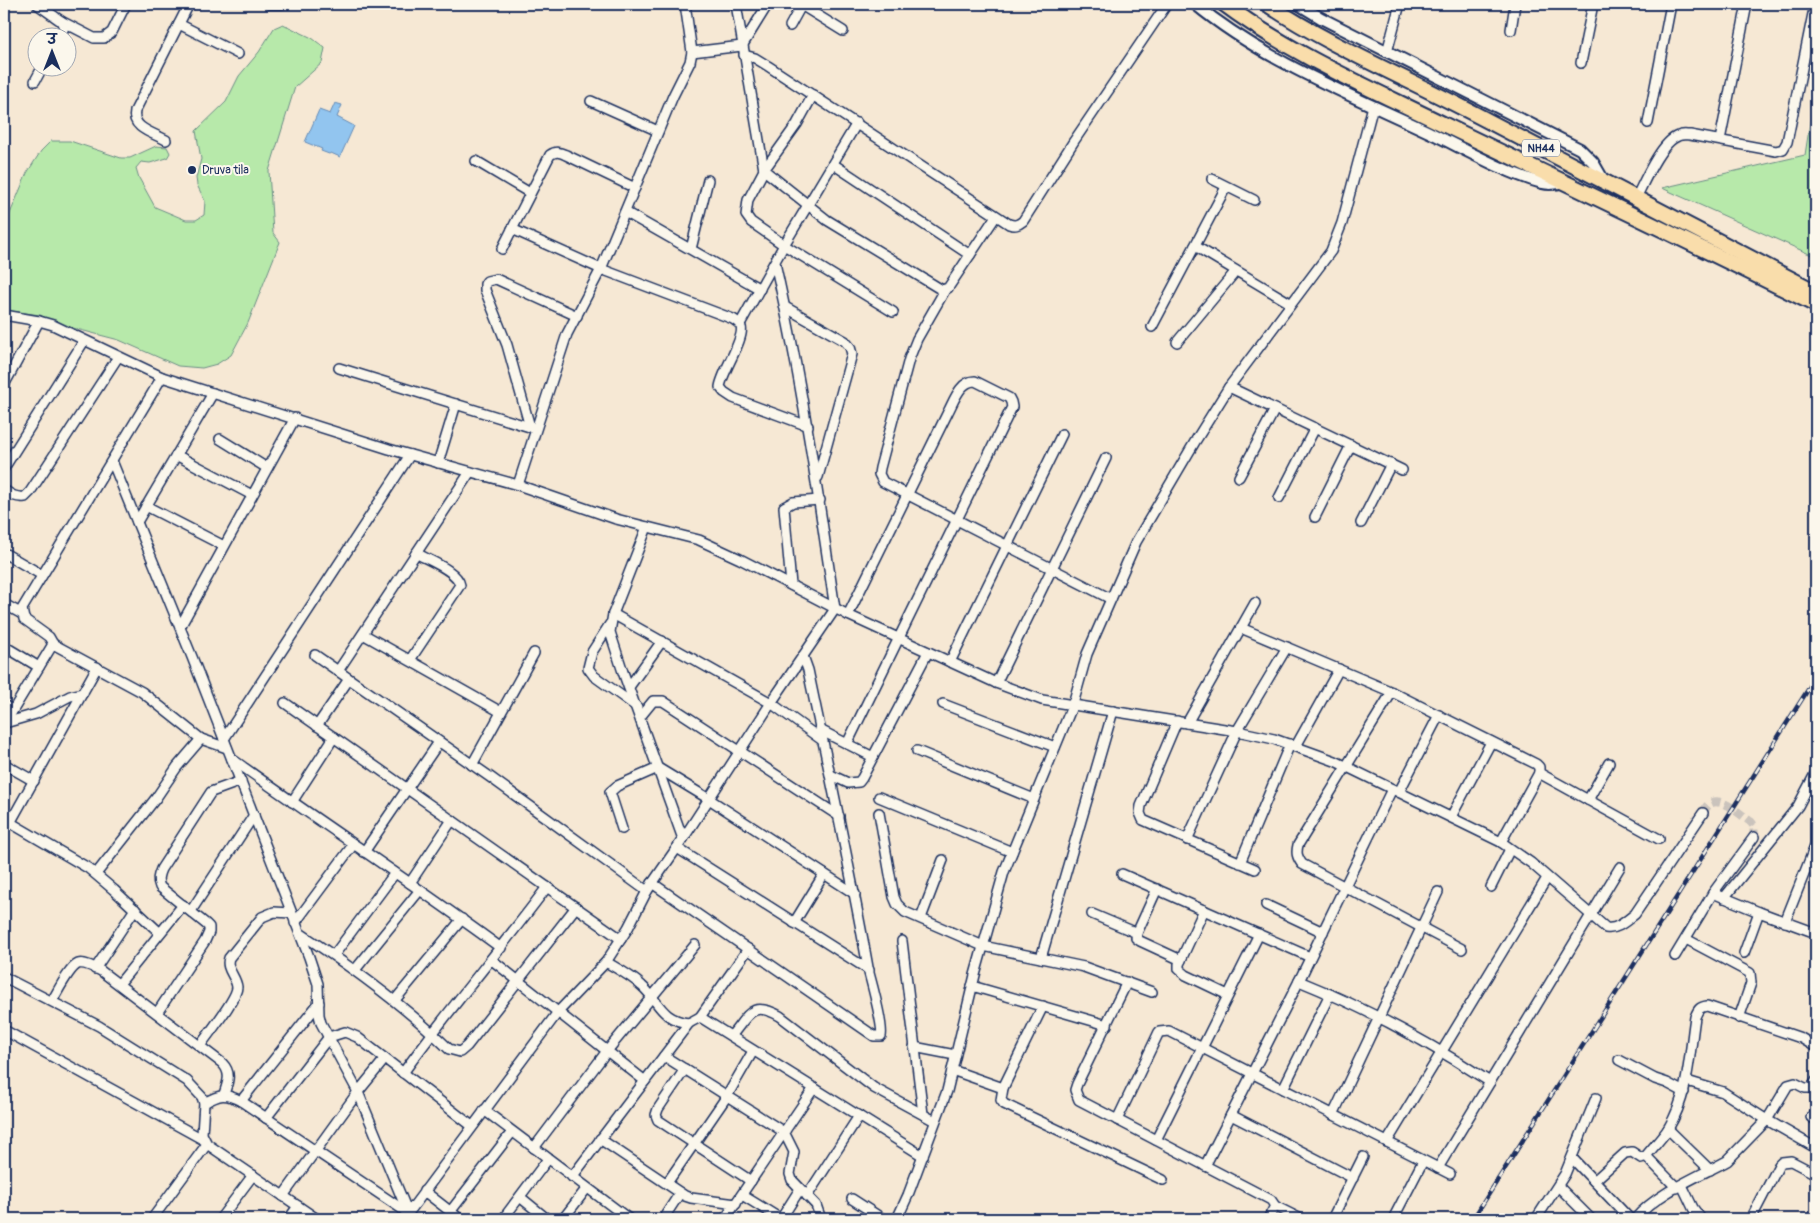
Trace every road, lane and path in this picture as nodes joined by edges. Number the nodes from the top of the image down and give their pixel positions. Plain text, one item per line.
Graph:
1 (37, 4) edge
2 (126, 4) edge
3 (189, 4) edge
4 (270, 4) edge
5 (282, 4) edge
6 (685, 4) edge
7 (736, 4) edge
8 (768, 4) edge
9 (1167, 4) edge
10 (1195, 4) edge
11 (1224, 4) edge
12 (1267, 4) edge
13 (1298, 4) edge
14 (1400, 4) edge
15 (1515, 4) edge
16 (1593, 4) edge
17 (1671, 4) edge
18 (1747, 4) edge
19 (1815, 4) edge
20 (802, 5) edge
21 (61, 21) junction
22 (179, 24) junction
23 (790, 26) dead end
24 (64, 28) edge
25 (1511, 30) dead end
26 (843, 31) dead end
27 (743, 51) junction
28 (692, 52) junction
29 (1388, 52) junction
30 (238, 54) dead end
31 (1581, 63) dead end
32 (37, 78) edge
33 (35, 81) dead end
34 (813, 96) junction
35 (591, 101) dead end
36 (1373, 106) junction
37 (857, 123) junction
38 (1648, 123) dead end
39 (658, 131) junction
40 (166, 140) dead end
41 (1720, 140) junction
42 (476, 161) dead end
43 (833, 164) junction
44 (764, 170) junction
45 (1212, 179) dead end
46 (708, 180) dead end
47 (1604, 181) junction
48 (1565, 182) junction
49 (1226, 187) junction
50 (635, 188) junction
51 (530, 193) junction
52 (1636, 198) junction
53 (1254, 200) dead end
54 (809, 206) junction
55 (625, 212) junction
56 (996, 216) junction
57 (512, 228) junction
58 (784, 245) junction
59 (1195, 246) junction
60 (502, 249) dead end
61 (691, 249) junction
62 (970, 256) junction
63 (774, 263) junction
64 (601, 269) junction
65 (1236, 270) junction
66 (760, 289) junction
67 (945, 290) junction
68 (1816, 292) edge
69 (1290, 303) junction
70 (1816, 305) edge
71 (785, 307) junction
72 (893, 312) dead end
73 (4, 315) edge
74 (576, 316) junction
75 (39, 320) junction
76 (740, 324) junction
77 (1152, 326) dead end
78 (84, 340) junction
79 (1177, 342) dead end
80 (118, 357) junction
81 (339, 368) dead end
82 (162, 377) junction
83 (4, 385) edge
84 (1229, 387) junction
85 (213, 393) junction
86 (456, 404) junction
87 (1275, 408) junction
88 (294, 418) junction
89 (808, 426) junction
90 (533, 428) junction
91 (1315, 428) junction
92 (1062, 434) dead end
93 (220, 439) dead end
94 (1351, 445) junction
95 (176, 455) junction
96 (410, 455) junction
97 (1106, 458) dead end
98 (112, 462) junction
99 (438, 463) junction
100 (1391, 464) junction
101 (4, 468) edge
102 (267, 468) junction
103 (1402, 470) dead end
104 (470, 472) junction
105 (1239, 476) dead end
106 (817, 481) junction
107 (518, 485) junction
108 (4, 490) edge
109 (252, 495) junction
110 (907, 495) junction
111 (1279, 498) dead end
112 (820, 500) junction
113 (146, 506) junction
114 (1315, 517) dead end
115 (957, 520) junction
116 (137, 522) junction
117 (1361, 523) dead end
118 (647, 527) junction
119 (224, 546) junction
120 (1007, 546) junction
121 (4, 553) edge
122 (416, 553) junction
123 (1052, 569) junction
124 (42, 575) junction
125 (791, 586) junction
126 (1111, 599) junction
127 (1255, 603) dead end
128 (4, 604) edge
129 (835, 609) junction
130 (22, 614) junction
131 (613, 614) junction
132 (848, 616) junction
133 (610, 623) junction
134 (180, 627) junction
135 (1241, 628) junction
136 (363, 634) junction
137 (899, 639) junction
138 (662, 641) junction
139 (53, 644) junction
140 (4, 646) edge
141 (1287, 647) junction
142 (928, 652) junction
143 (534, 653) dead end
144 (315, 655) dead end
145 (802, 656) junction
146 (410, 660) junction
147 (950, 662) junction
148 (39, 667) junction
149 (97, 667) junction
150 (1339, 669) junction
151 (338, 672) junction
152 (349, 679) junction
153 (996, 683) junction
154 (629, 687) junction
155 (1392, 692) junction
156 (83, 693) junction
157 (771, 703) junction
158 (285, 704) dead end
159 (943, 704) dead end
160 (1073, 704) junction
161 (4, 705) edge
162 (637, 707) junction
163 (12, 710) junction
164 (1113, 711) junction
165 (501, 712) junction
166 (1439, 716) junction
167 (640, 717) junction
168 (1176, 721) junction
169 (1187, 723) junction
170 (4, 724) edge
171 (317, 726) junction
172 (1237, 731) junction
173 (821, 735) junction
174 (334, 737) junction
175 (201, 740) junction
176 (439, 742) junction
177 (1491, 742) junction
178 (226, 743) junction
179 (847, 744) junction
180 (1293, 745) junction
181 (1055, 747) junction
182 (741, 750) junction
183 (917, 751) dead end
184 (873, 756) junction
185 (232, 759) junction
186 (1609, 763) dead end
187 (4, 764) edge
188 (472, 765) junction
189 (1347, 766) junction
190 (658, 768) junction
191 (1816, 772) edge
192 (1539, 773) junction
193 (831, 774) junction
194 (34, 781) junction
195 (240, 781) junction
196 (407, 788) junction
197 (1396, 790) junction
198 (879, 797) dead end
199 (709, 799) junction
200 (1034, 799) junction
201 (1588, 800) junction
202 (292, 802) junction
203 (879, 813) dead end
204 (1703, 813) tunnel mouth
205 (254, 816) junction
206 (840, 816) junction
207 (1451, 817) junction
208 (452, 820) junction
209 (7, 821) edge
210 (622, 829) dead end
211 (1754, 837) dead end
212 (683, 839) junction
213 (1659, 839) dead end
214 (1187, 840) junction
215 (1501, 842) junction
216 (1816, 844) edge
217 (353, 845) junction
218 (677, 848) junction
219 (1510, 848) junction
220 (364, 852) junction
221 (1012, 852) junction
222 (943, 860) dead end
223 (1240, 863) junction
224 (1620, 867) dead end
225 (1255, 869) dead end
226 (394, 873) junction
227 (96, 874) junction
228 (824, 874) junction
229 (1122, 874) dead end
230 (1547, 878) junction
231 (410, 883) junction
232 (547, 887) junction
233 (649, 887) junction
234 (1345, 887) junction
235 (1491, 887) dead end
236 (420, 890) junction
237 (1157, 890) junction
238 (1438, 892) dead end
239 (1713, 893) junction
240 (855, 894) junction
241 (1724, 898) junction
242 (183, 905) junction
243 (1266, 905) dead end
244 (576, 908) junction
245 (135, 909) junction
246 (1204, 910) junction
247 (190, 911) junction
248 (1760, 912) junction
249 (291, 913) junction
250 (1092, 914) dead end
251 (1591, 915) junction
252 (921, 918) junction
253 (462, 919) junction
254 (794, 922) junction
255 (1785, 922) junction
256 (295, 923) junction
257 (1422, 928) junction
258 (1815, 929) edge
259 (299, 932) junction
260 (1323, 932) junction
261 (1137, 933) junction
262 (160, 934) junction
263 (1259, 934) junction
264 (621, 939) junction
265 (1686, 939) junction
266 (902, 941) dead end
267 (695, 945) dead end
268 (983, 946) junction
269 (501, 948) junction
270 (748, 949) junction
271 (1462, 949) dead end
272 (1744, 953) dead end
273 (334, 955) junction
274 (1675, 956) dead end
275 (1310, 957) junction
276 (1041, 958) junction
277 (492, 960) junction
278 (1181, 960) junction
279 (606, 962) junction
280 (95, 969) junction
281 (355, 970) junction
282 (869, 970) junction
283 (4, 977) edge
284 (518, 980) junction
285 (1299, 981) junction
286 (1127, 982) junction
287 (119, 984) junction
288 (972, 986) junction
289 (1152, 992) dead end
290 (1330, 994) junction
291 (1228, 995) junction
292 (651, 997) junction
293 (395, 1000) junction
294 (52, 1001) junction
295 (319, 1002) junction
296 (1043, 1006) junction
297 (558, 1012) junction
298 (156, 1013) junction
299 (700, 1017) junction
300 (1739, 1018) junction
301 (1379, 1019) junction
302 (689, 1022) junction
303 (1107, 1025) junction
304 (4, 1030) edge
305 (432, 1033) junction
306 (731, 1036) junction
307 (329, 1037) junction
308 (200, 1046) junction
309 (914, 1047) junction
310 (1816, 1047) edge
311 (1201, 1048) junction
312 (607, 1051) junction
313 (753, 1051) junction
314 (1442, 1051) junction
315 (664, 1056) junction
316 (955, 1056) junction
317 (385, 1059) junction
318 (1620, 1060) dead end
319 (684, 1069) junction
320 (952, 1070) junction
321 (403, 1073) junction
322 (1252, 1074) junction
323 (645, 1081) junction
324 (1687, 1081) junction
325 (1816, 1081) edge
326 (1490, 1082) junction
327 (814, 1088) junction
328 (1003, 1088) junction
329 (1283, 1089) junction
330 (358, 1092) junction
331 (1684, 1092) junction
332 (224, 1094) junction
333 (727, 1096) junction
334 (1596, 1098) dead end
335 (241, 1101) junction
336 (204, 1103) junction
337 (484, 1110) junction
338 (923, 1114) junction
339 (1231, 1115) junction
340 (1333, 1115) junction
341 (859, 1116) junction
342 (266, 1118) junction
343 (1117, 1120) junction
344 (1767, 1120) junction
345 (936, 1121) junction
346 (472, 1126) junction
347 (1668, 1129) junction
348 (512, 1132) junction
349 (784, 1132) junction
350 (600, 1139) junction
351 (1156, 1140) junction
352 (205, 1142) junction
353 (1387, 1142) junction
354 (694, 1144) junction
355 (534, 1148) junction
356 (1816, 1148) edge
357 (315, 1151) junction
358 (923, 1156) junction
359 (1646, 1156) junction
360 (1363, 1157) dead end
361 (1572, 1158) junction
362 (548, 1159) junction
363 (1423, 1161) junction
364 (1205, 1166) junction
365 (1438, 1168) junction
366 (1710, 1170) junction
367 (1450, 1174) dead end
368 (1816, 1174) edge
369 (253, 1176) junction
370 (572, 1177) junction
371 (1353, 1178) junction
372 (1163, 1180) dead end
373 (751, 1181) junction
374 (1594, 1181) junction
375 (667, 1183) junction
376 (1558, 1186) junction
377 (1680, 1186) junction
378 (587, 1188) junction
379 (800, 1189) junction
380 (424, 1191) junction
381 (680, 1193) junction
382 (742, 1194) junction
383 (283, 1196) junction
384 (807, 1196) junction
385 (520, 1197) junction
386 (852, 1199) dead end
387 (736, 1204) junction
388 (298, 1206) junction
389 (1275, 1206) junction
390 (450, 1212) junction
391 (406, 1216) edge
392 (152, 1219) edge
393 (220, 1219) edge
394 (289, 1219) edge
395 (317, 1219) edge
396 (460, 1219) edge
397 (503, 1219) edge
398 (547, 1219) edge
399 (563, 1219) edge
400 (627, 1219) edge
401 (663, 1219) edge
402 (726, 1219) edge
403 (781, 1219) edge
404 (821, 1219) edge
405 (883, 1219) edge
406 (897, 1219) edge
407 (1268, 1219) edge
408 (1301, 1219) edge
409 (1332, 1219) edge
410 (1393, 1219) edge
411 (1536, 1219) edge
412 (1592, 1219) edge
413 (1630, 1219) edge
414 (1635, 1219) edge
415 (1701, 1219) edge
416 (1751, 1219) edge

1 - 21 street
2 - 21 street
3 - 22 street
4 - 5 street
6 - 28 street
7 - 27 street
8 - 27 street
9 - 56 street
10 - 36 street
11 - 48 highway, NH44
12 - 47 highway, NH44
13 - 29 street
14 - 29 street
15 - 25 street
16 - 31 street
17 - 38 street
18 - 41 street
19 - 41 street
20 - 23 street
20 - 26 street
21 - 24 street
22 - 30 street
22 - 40 street
27 - 28 street
27 - 34 street
27 - 44 street
28 - 39 street
29 - 47 street
32 - 33 street
34 - 37 street
34 - 44 street
35 - 39 street
36 - 48 street
36 - 69 street
37 - 43 street
37 - 56 street
39 - 50 street
41 - 52 street
42 - 51 street
43 - 54 street
43 - 62 street
44 - 54 street
44 - 58 street
45 - 49 street
46 - 61 street
47 - 52 highway, NH44
48 - 70 highway, NH44
49 - 53 street
49 - 59 street
50 - 51 street
50 - 55 street
51 - 57 street
52 - 68 highway, NH44
54 - 58 street
54 - 67 street
55 - 61 street
55 - 64 street
56 - 62 street
57 - 60 street
57 - 64 street
58 - 63 street
58 - 72 street
59 - 65 street
59 - 77 street
61 - 66 street
62 - 67 street
63 - 66 street
63 - 71 street
64 - 74 street
64 - 76 street
65 - 69 street
65 - 79 street
66 - 76 street
67 - 110 street
69 - 84 street
71 - 89 street
71 - 106 street
73 - 75 street
74 - 90 street
74 - 90 street
75 - 78 street
75 - 83 street
76 - 89 street
78 - 80 street
78 - 101 street
80 - 82 street
80 - 108 street
81 - 86 street
82 - 85 street
82 - 98 street
84 - 87 street
84 - 126 street
85 - 88 street
85 - 95 street
86 - 90 street
86 - 99 street
87 - 91 street
87 - 105 street
88 - 96 street
88 - 102 street
89 - 106 street
90 - 107 street
91 - 94 street
91 - 111 street
92 - 120 street
93 - 102 street
94 - 100 street
94 - 114 street
95 - 109 street
95 - 113 street
96 - 99 street
96 - 178 street
97 - 123 street
98 - 116 street
98 - 124 street
99 - 104 street
100 - 103 street
100 - 117 street
102 - 109 street
104 - 107 street
104 - 122 street
106 - 112 street
107 - 118 street
109 - 119 street
110 - 115 street
110 - 115 street
110 - 132 street
112 - 125 street
112 - 129 street
113 - 116 street
113 - 119 street
115 - 120 street
115 - 137 street
116 - 134 street
118 - 125 street
118 - 131 street
119 - 134 street
120 - 123 street
120 - 147 street
121 - 124 street
122 - 136 street
122 - 146 street
123 - 126 street
123 - 153 street
124 - 130 street
125 - 129 street
126 - 160 street
127 - 135 street
128 - 130 street
129 - 132 street
129 - 145 street
130 - 139 street
131 - 133 street
131 - 138 street
132 - 137 street
133 - 154 street
133 - 162 street
134 - 178 street
135 - 141 street
135 - 169 street
136 - 146 street
136 - 151 street
137 - 142 street
137 - 179 street
138 - 154 street
138 - 157 street
139 - 148 street
139 - 149 street
140 - 148 street
141 - 150 street
141 - 172 street
142 - 147 street
142 - 184 street
143 - 165 street
144 - 151 street
145 - 157 street
145 - 173 street
146 - 165 street
147 - 153 street
148 - 163 street
149 - 156 street
149 - 175 street
150 - 155 street
150 - 180 street
151 - 152 street
152 - 171 street
152 - 176 street
153 - 160 street
154 - 162 street
155 - 166 street
155 - 189 street
156 - 170 street
156 - 194 street
157 - 173 street
157 - 182 street
158 - 171 street
159 - 181 street
160 - 164 street
160 - 181 street
161 - 163 street
162 - 167 street
163 - 170 street
164 - 168 street
164 - 276 street
165 - 188 street
166 - 177 street
166 - 197 street
167 - 182 street
167 - 190 street
168 - 169 street
168 - 214 street
169 - 172 street
171 - 174 street
172 - 180 street
172 - 214 street
173 - 179 street
173 - 193 street
174 - 196 street
174 - 202 street
175 - 178 street
175 - 227 street
176 - 188 street
176 - 196 street
177 - 192 street
177 - 207 street
178 - 185 street
179 - 184 street
180 - 189 street
180 - 223 street
181 - 200 street
182 - 199 street
182 - 206 street
183 - 200 street
184 - 193 street
185 - 195 street
185 - 202 street
186 - 201 street
187 - 194 street
188 - 233 street
189 - 197 street
189 - 234 street
190 - 199 street
190 - 210 street
190 - 212 street
191 - 241 street
192 - 201 street
192 - 215 street
193 - 206 street
194 - 209 street
195 - 205 street
195 - 242 street
196 - 208 street
196 - 220 street
197 - 207 street
197 - 234 street
198 - 221 street
199 - 212 street
199 - 228 street
200 - 221 street
201 - 213 street
202 - 217 street
203 - 252 street
204 - 251 street
205 - 247 street
205 - 249 street
206 - 240 street
207 - 215 street
208 - 231 street
208 - 232 street
209 - 227 street
211 - 239 street
212 - 218 street
214 - 223 street
215 - 219 street
216 - 255 street
217 - 220 street
217 - 256 street
218 - 233 street
218 - 254 street
219 - 230 street
219 - 235 street
220 - 226 street
221 - 268 street
222 - 252 street
223 - 225 street
224 - 251 street
226 - 231 street
226 - 273 street
227 - 245 street
228 - 240 street
228 - 254 street
229 - 237 street
230 - 251 street
230 - 314 street
231 - 236 street
232 - 244 street
232 - 269 street
233 - 264 street
233 - 270 street
234 - 257 street
234 - 260 street
236 - 253 street
236 - 281 street
237 - 246 street
237 - 261 street
238 - 257 street
239 - 241 street
239 - 265 street
240 - 282 street
241 - 248 street
242 - 247 street
242 - 262 street
243 - 260 street
244 - 264 street
244 - 284 street
245 - 262 street
245 - 280 street
246 - 263 street
246 - 278 street
247 - 298 street
248 - 255 street
248 - 272 street
249 - 256 street
249 - 308 street
250 - 261 street
251 - 326 street
252 - 268 street
253 - 269 street
253 - 293 street
254 - 282 street
255 - 258 street
256 - 259 street
257 - 271 street
257 - 301 street
259 - 273 street
259 - 295 street
260 - 275 street
261 - 278 street
262 - 287 street
263 - 275 street
263 - 291 street
264 - 279 street
265 - 274 street
265 - 300 street
266 - 309 street
267 - 292 street
268 - 276 street
268 - 288 street
269 - 277 street
270 - 282 street
270 - 299 street
273 - 281 street
275 - 285 street
276 - 286 street
277 - 284 street
277 - 305 street
278 - 291 street
279 - 292 street
279 - 297 street
280 - 287 street
280 - 294 street
281 - 293 street
283 - 294 street
284 - 297 street
284 - 305 street
285 - 290 street
285 - 322 street
286 - 289 street
286 - 303 street
287 - 298 street
288 - 296 street
288 - 316 street
290 - 301 street
290 - 329 street
291 - 311 street
292 - 302 street
292 - 312 street
293 - 305 street
294 - 336 street
295 - 307 street
295 - 335 street
296 - 303 street
296 - 328 street
297 - 312 street
297 - 337 street
298 - 308 street
299 - 302 street
299 - 306 street
300 - 310 street
300 - 324 street
301 - 314 street
301 - 340 street
302 - 315 street
303 - 343 street
304 - 352 street
305 - 321 street
306 - 313 street
306 - 338 street
307 - 317 street
307 - 330 street
307 - 342 street
308 - 332 street
309 - 316 street
309 - 338 street
311 - 322 street
311 - 343 street
311 - 351 street
312 - 323 street
312 - 355 street
313 - 327 street
313 - 333 street
314 - 326 street
314 - 353 street
315 - 319 street
315 - 323 street
316 - 320 street
317 - 321 street
317 - 330 street
318 - 331 street
319 - 333 street
319 - 354 street
320 - 328 street
320 - 345 street
321 - 346 street
322 - 329 street
322 - 339 street
323 - 350 street
324 - 331 street
324 - 344 street
325 - 344 street
326 - 365 street
327 - 341 street
327 - 349 street
328 - 372 street
329 - 340 street
330 - 357 street
330 - 391 street
331 - 347 street
332 - 335 street
332 - 336 street
333 - 349 street
333 - 354 street
334 - 361 street
335 - 342 street
336 - 352 street
337 - 346 street
337 - 348 street
338 - 345 street
339 - 364 street
339 - 371 street
340 - 353 street
341 - 358 street
341 - 384 street
342 - 357 street
343 - 351 street
344 - 356 street
344 - 366 street
345 - 358 street
346 - 380 street
347 - 359 street
347 - 366 street
348 - 355 street
348 - 390 street
349 - 373 street
349 - 379 street
350 - 370 street
350 - 375 street
351 - 364 street
352 - 369 street
352 - 392 street
353 - 363 street
354 - 373 street
354 - 375 street
355 - 362 street
357 - 383 street
357 - 391 street
358 - 406 street
359 - 374 street
359 - 377 street
360 - 371 street
361 - 374 street
361 - 376 street
362 - 370 street
362 - 385 street
363 - 365 street
363 - 410 street
364 - 389 street
365 - 367 street
366 - 377 street
368 - 416 street
369 - 383 street
369 - 393 street
370 - 378 street
371 - 409 street
373 - 382 street
374 - 413 street
375 - 381 street
376 - 411 street
376 - 412 street
377 - 414 street
377 - 415 street
378 - 399 street
378 - 400 street
379 - 384 street
379 - 403 street
380 - 390 street
380 - 391 street
381 - 387 street
381 - 401 street
382 - 387 street
382 - 403 street
383 - 388 street
384 - 404 street
385 - 397 street
385 - 398 street
386 - 405 street
387 - 402 street
388 - 394 street
388 - 395 street
389 - 407 street
389 - 408 street
390 - 396 street

